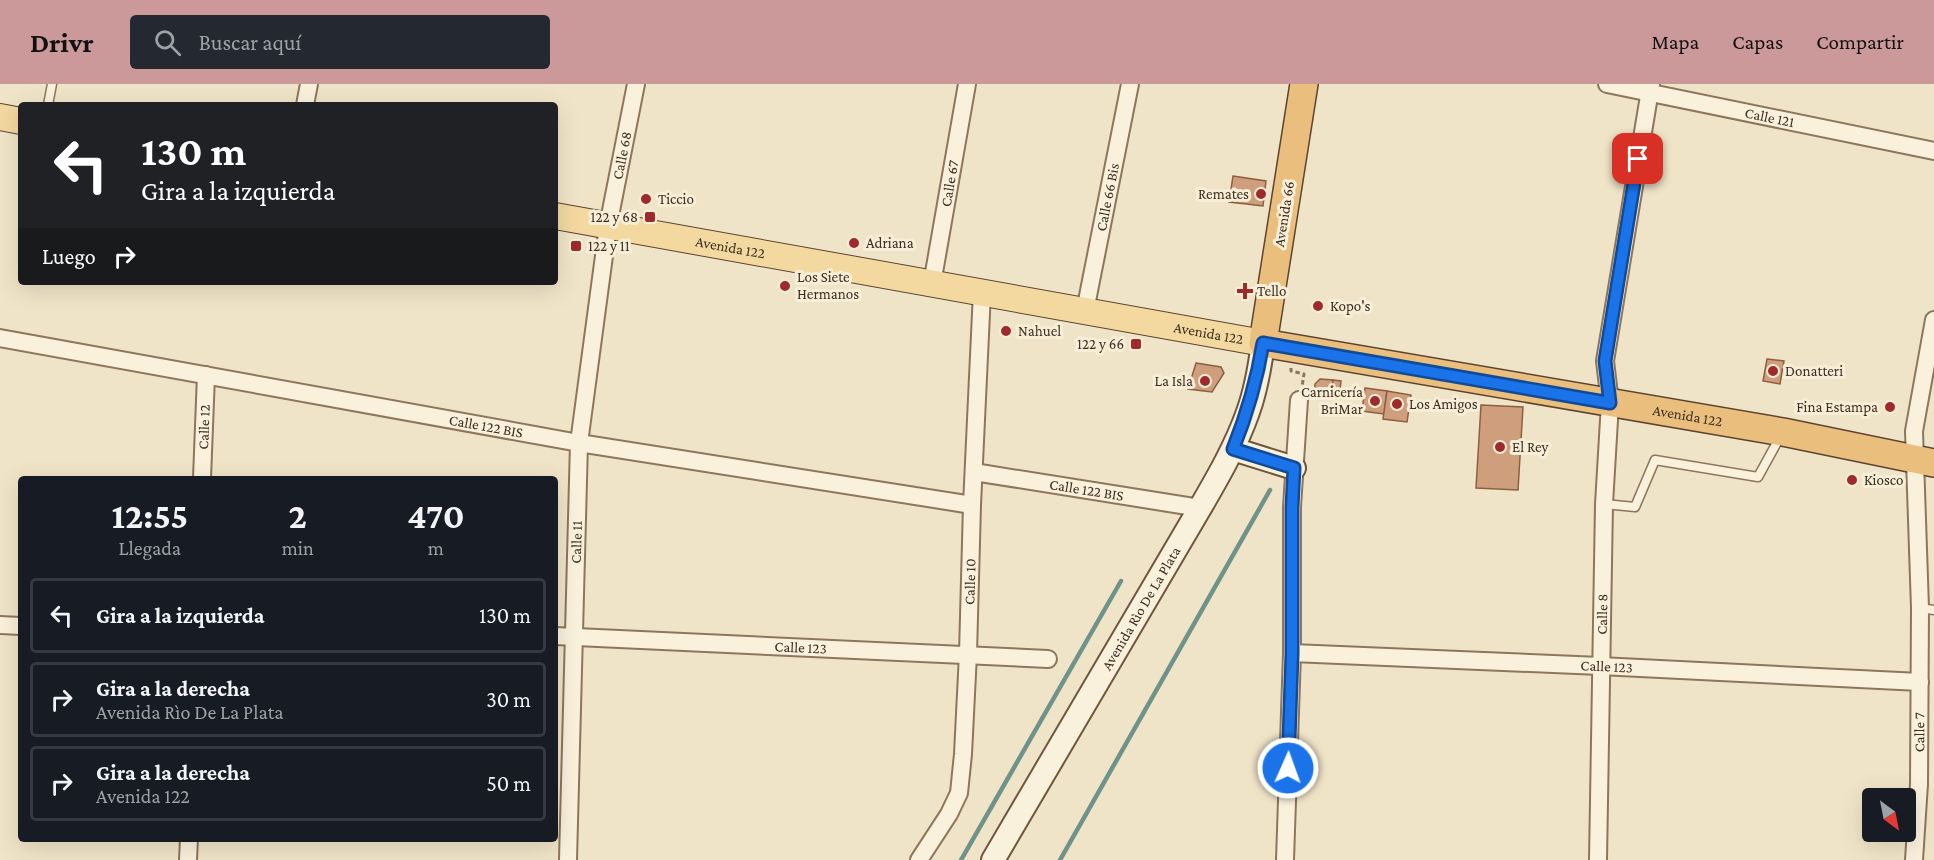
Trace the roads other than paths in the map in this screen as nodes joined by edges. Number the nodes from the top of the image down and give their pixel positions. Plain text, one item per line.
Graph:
1 (52, 84) edge
2 (309, 84) edge
3 (636, 84) edge
4 (967, 84) edge
5 (1130, 84) edge
6 (1304, 84) edge
7 (1607, 84) edge
8 (1650, 88) edge
9 (49, 102) edge
10 (306, 102) edge
11 (0, 117) edge
12 (18, 120) edge
13 (1934, 151) edge
14 (558, 217) edge
15 (608, 226) junction
16 (932, 284) junction
17 (982, 292) junction
18 (1085, 311) junction
19 (1934, 320) edge
20 (0, 338) edge
21 (1263, 343) junction
22 (206, 375) junction
23 (1299, 400) road end
24 (1610, 403) junction
25 (1783, 432) junction
26 (579, 443) junction
27 (1233, 449) junction
28 (1925, 462) edge
29 (1294, 468) junction
30 (974, 472) junction
31 (202, 476) edge
32 (1604, 504) junction
33 (972, 505) junction
34 (1200, 508) junction
35 (1927, 609) edge
36 (0, 625) edge
37 (18, 626) edge
38 (558, 636) edge
39 (574, 636) junction
40 (968, 654) junction
41 (1292, 654) junction
42 (1048, 659) dead end
43 (1600, 666) junction
44 (1920, 682) junction
45 (1926, 786) edge
46 (189, 842) edge
47 (188, 860) edge
48 (568, 860) edge
49 (919, 860) edge
50 (993, 860) edge
51 (1285, 860) edge
52 (1598, 860) edge
53 (1914, 860) edge

1 - 9 lane
2 - 10 street
3 - 15 street, Calle 68
4 - 16 street, Calle 67
5 - 18 street, Calle 66 Bis
6 - 21 highway, Avenida 66
7 - 8 street, Calle 121
8 - 13 street, Calle 121
8 - 24 street, Calle 8
11 - 12 main road
14 - 15 main road, Avenida 122
15 - 16 main road, Avenida 122
15 - 26 street, Calle 11
16 - 17 main road, Avenida 122
17 - 18 main road, Avenida 122
17 - 30 street, Calle 10
18 - 21 main road, Avenida 122
19 - 28 street, Calle 7
20 - 22 street, Calle 122 BIS
21 - 24 highway, Avenida 122
21 - 27 main road, Avenida Rìo De La Plata
22 - 26 street, Calle 122 BIS
22 - 31 street, Calle 12
23 - 29 street
24 - 25 highway, Avenida 122
24 - 32 street, Calle 8
25 - 28 highway, Avenida 122
25 - 32 lane
26 - 33 street, Calle 122 BIS
26 - 39 street, Calle 11
27 - 29 main road
27 - 34 main road, Avenida Rìo De La Plata
28 - 35 street, Calle 7
29 - 41 street
30 - 33 street, Calle 10
30 - 34 street, Calle 122 BIS
32 - 43 street, Calle 8
33 - 40 street, Calle 10
34 - 50 main road, Avenida Rìo De La Plata
35 - 44 street, Calle 7
36 - 37 street
38 - 39 street, Calle 123
39 - 40 street, Calle 123
39 - 48 street, Calle 11
40 - 42 street, Calle 123
40 - 49 street, Calle 10
41 - 43 street, Calle 123
41 - 51 street
43 - 44 street, Calle 123
43 - 52 street, Calle 8
44 - 45 street, Calle 7
45 - 53 street, Calle 7
46 - 47 street

